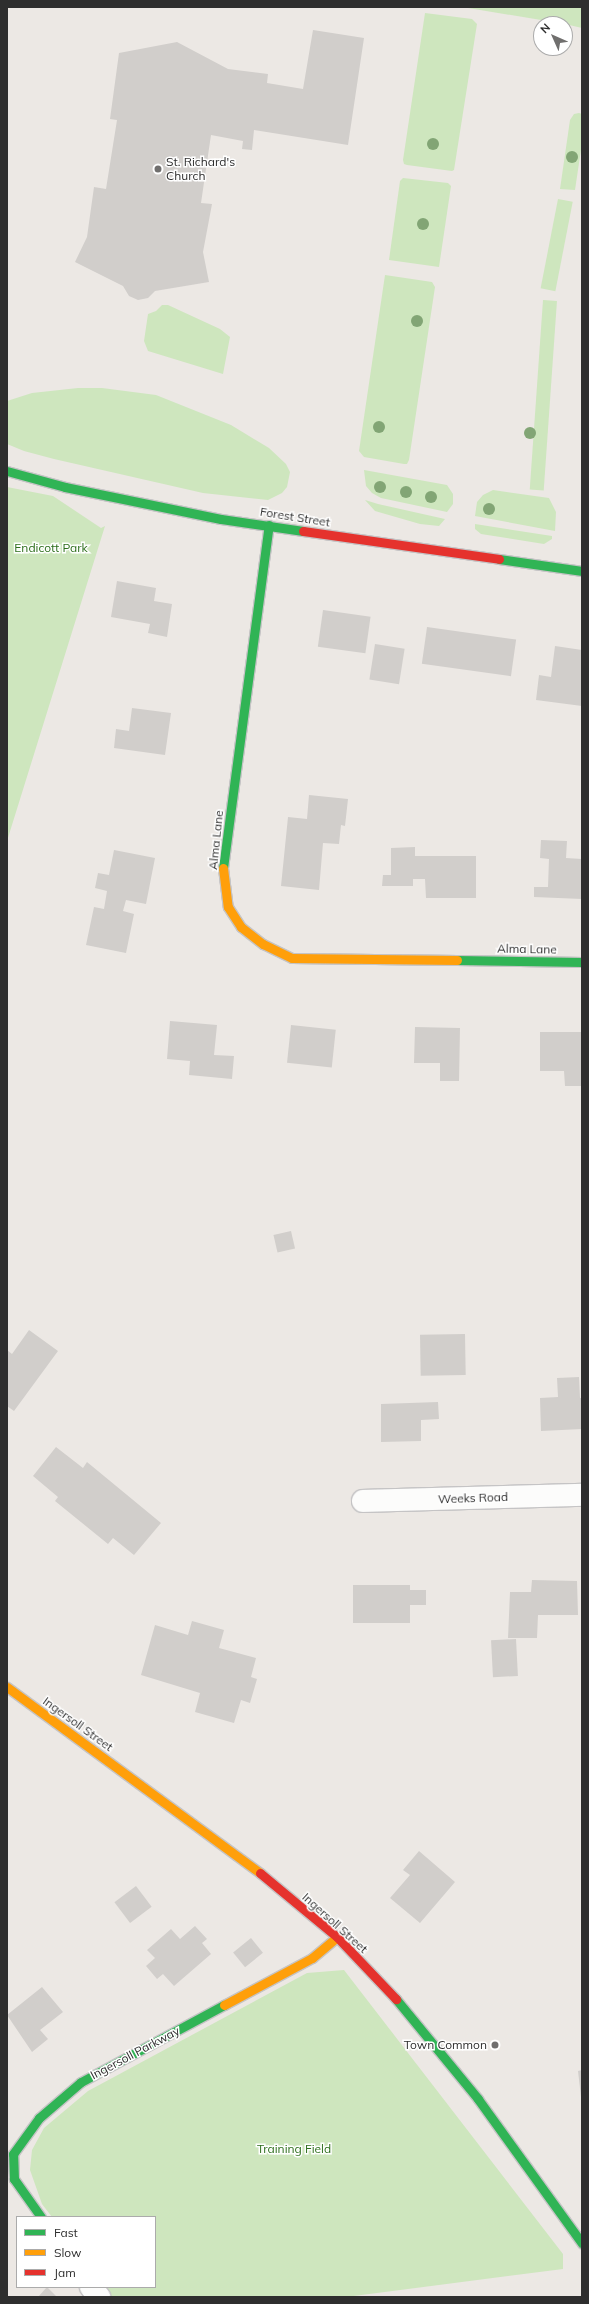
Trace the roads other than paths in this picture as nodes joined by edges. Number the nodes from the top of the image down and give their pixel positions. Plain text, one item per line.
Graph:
1 (7, 471) edge
2 (269, 525) junction
3 (582, 571) edge
4 (582, 962) edge
5 (582, 1495) edge
6 (363, 1501) dead end
7 (7, 1687) edge
8 (336, 1937) junction
9 (41, 2216) edge
10 (582, 2243) edge
11 (92, 2288) edge
12 (99, 2297) edge

1 - 2 street, Forest Street
2 - 3 street, Forest Street
2 - 4 street, Alma Lane
5 - 6 street, Weeks Road
7 - 8 street, Ingersoll Street
8 - 9 street, Ingersoll Parkway
8 - 10 street, Ingersoll Street
11 - 12 street

